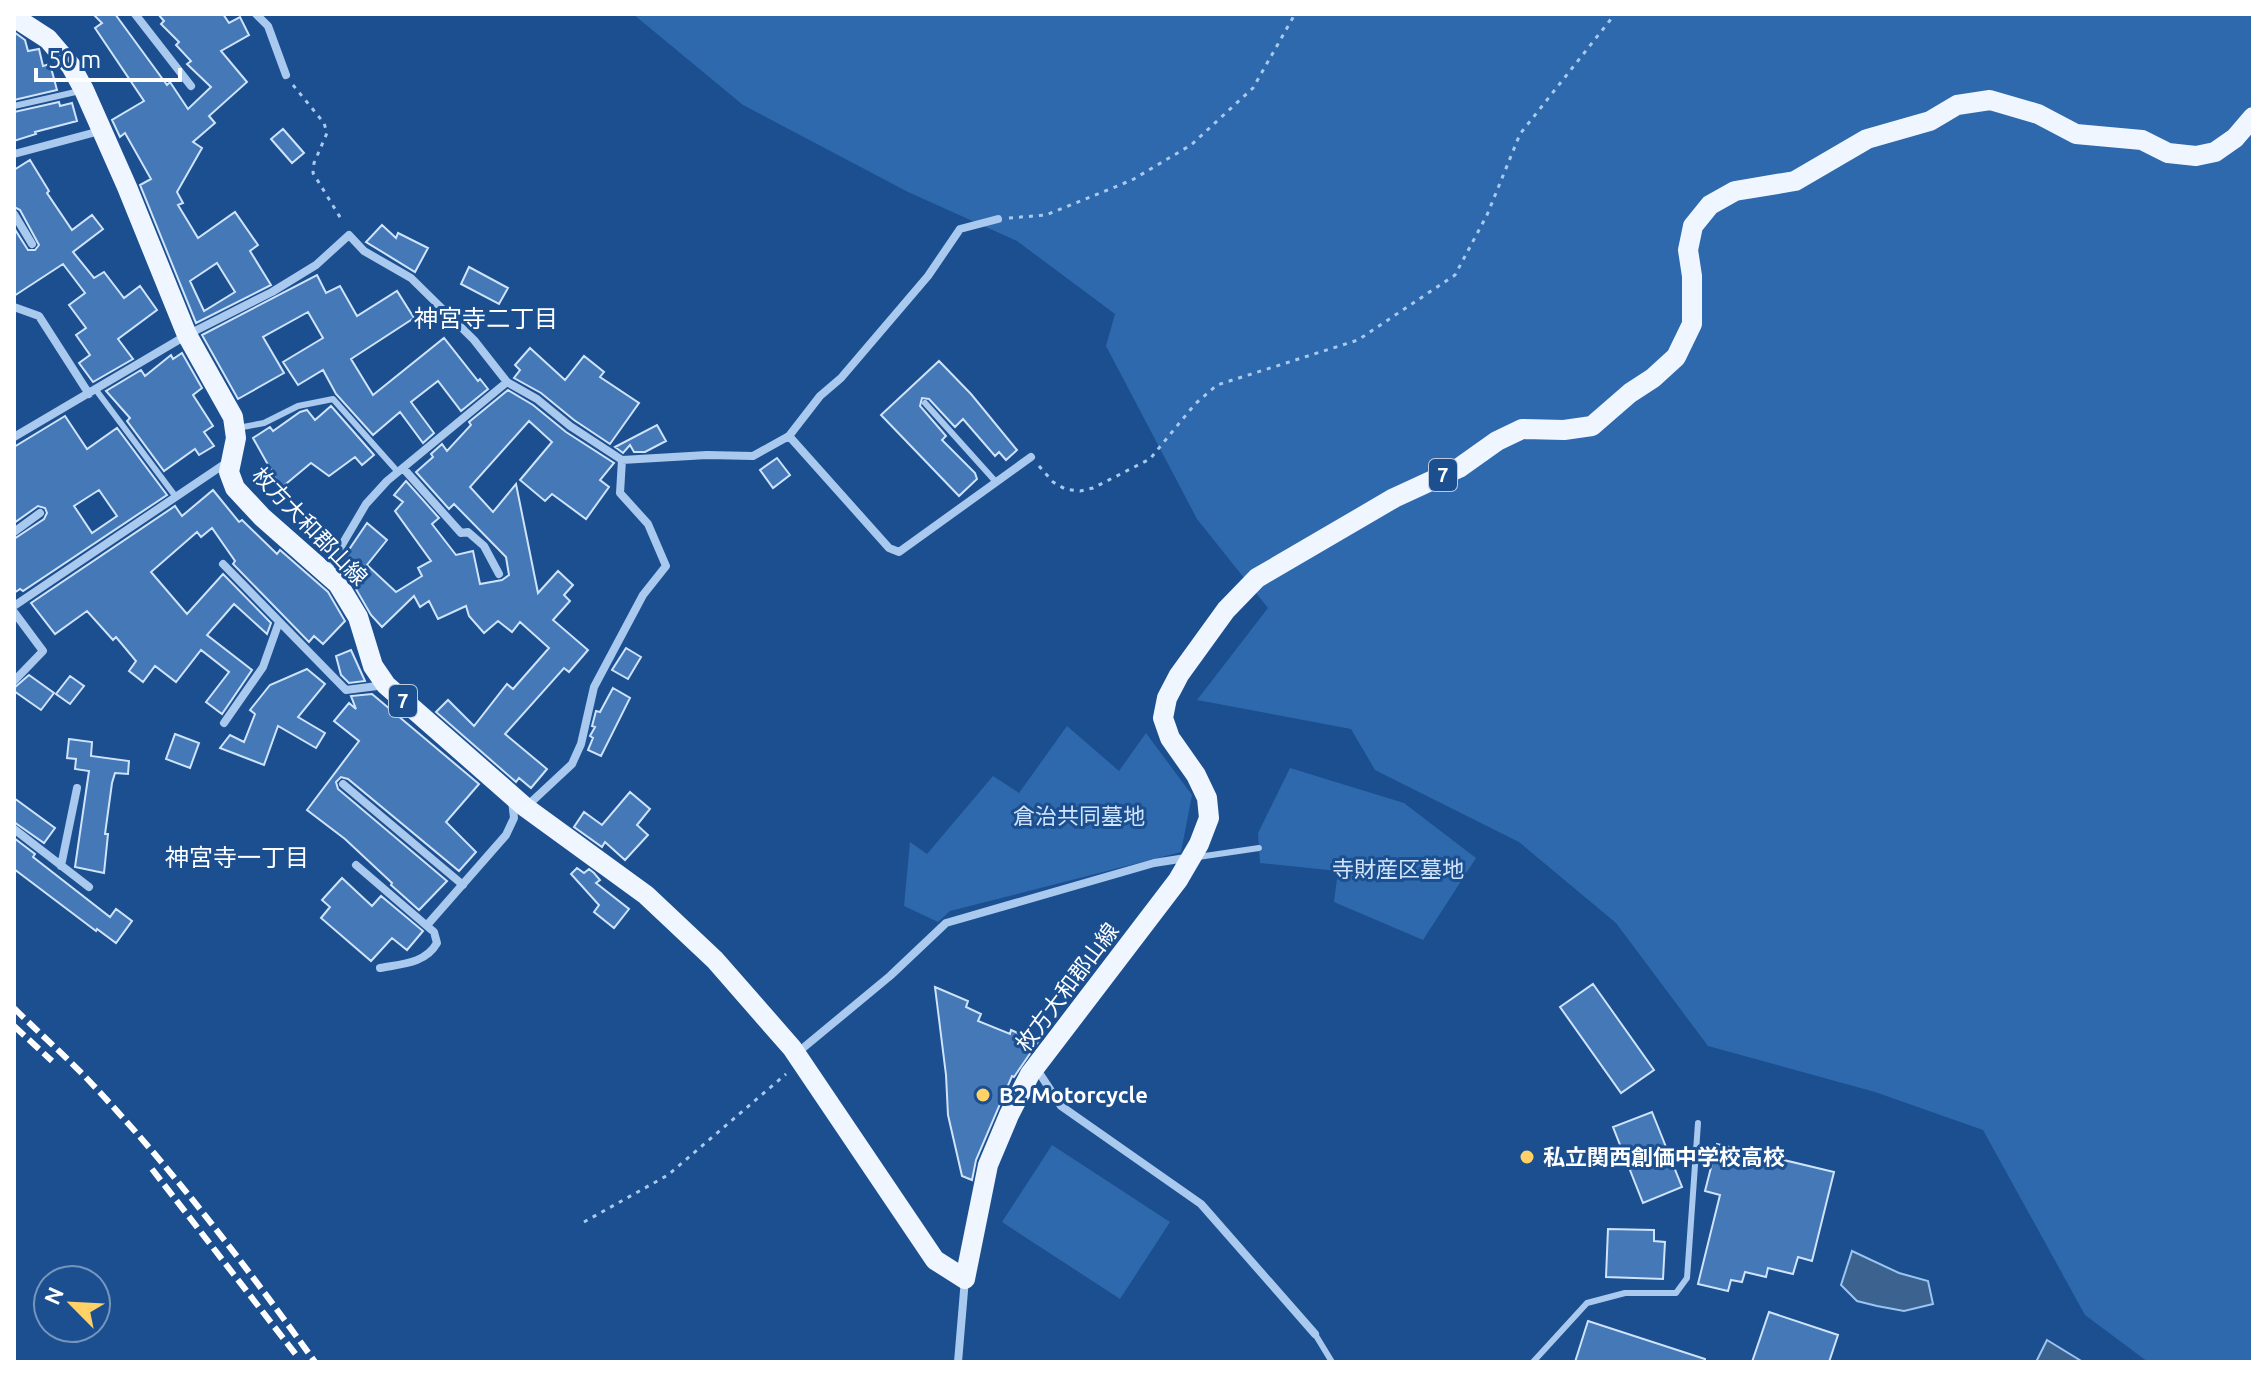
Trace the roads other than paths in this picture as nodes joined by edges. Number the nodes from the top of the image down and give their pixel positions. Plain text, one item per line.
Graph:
1 (135, 14) edge
2 (256, 14) edge
3 (14, 17) edge
4 (286, 75) road end
5 (191, 86) dead end
6 (84, 90) junction
7 (14, 106) edge
8 (2253, 117) edge
9 (101, 131) junction
10 (14, 154) edge
11 (14, 214) edge
12 (998, 219) road end
13 (32, 244) dead end
14 (14, 307) edge
15 (187, 335) junction
16 (507, 382) junction
17 (92, 392) junction
18 (925, 403) dead end
19 (235, 429) junction
20 (789, 436) junction
21 (14, 437) edge
22 (1031, 457) road end
23 (230, 460) junction
24 (622, 460) junction
25 (400, 470) junction
26 (996, 482) junction
27 (176, 497) junction
28 (40, 513) dead end
29 (14, 532) edge
30 (223, 564) dead end
31 (326, 573) junction
32 (499, 574) dead end
33 (14, 609) edge
34 (279, 622) junction
35 (14, 681) edge
36 (386, 685) junction
37 (224, 723) dead end
38 (343, 784) dead end
39 (77, 788) dead end
40 (518, 802) junction
41 (14, 829) edge
42 (1259, 848) dead end
43 (1191, 858) junction
44 (356, 865) dead end
45 (61, 866) junction
46 (463, 885) junction
47 (89, 887) dead end
48 (428, 924) junction
49 (380, 968) dead end
50 (799, 1057) junction
51 (1036, 1068) junction
52 (1698, 1123) dead end
53 (965, 1279) junction
54 (1315, 1334) joint
55 (958, 1362) edge
56 (1332, 1362) edge
57 (1533, 1362) edge

1 - 5 street
2 - 4 street
3 - 6 main road
6 - 7 lane
6 - 9 main road
8 - 43 main road, 枚方大和郡山線 / 7
9 - 10 street
9 - 15 main road
11 - 13 street
12 - 20 street
14 - 17 street
15 - 16 street
15 - 17 street
15 - 19 main road
16 - 24 street
16 - 25 street
17 - 21 street
17 - 27 lane
18 - 26 lane
19 - 23 main road, 枚方大和郡山線 / 7
19 - 25 lane
20 - 24 street
20 - 26 street
22 - 26 street
23 - 27 street
23 - 31 main road, 枚方大和郡山線 / 7
24 - 40 street
25 - 31 street
25 - 32 street
27 - 33 street
28 - 29 street
30 - 34 street
31 - 36 main road, 枚方大和郡山線 / 7
33 - 35 street
34 - 36 street
34 - 37 street
36 - 40 main road, 枚方大和郡山線 / 7
38 - 46 street
39 - 45 street
40 - 46 street
40 - 50 main road, 枚方大和郡山線 / 7
41 - 45 street
42 - 43 lane
43 - 50 street
43 - 51 main road, 枚方大和郡山線 / 7
44 - 48 street
45 - 47 street
46 - 48 street
48 - 49 street
50 - 53 main road, 枚方大和郡山線 / 7
51 - 53 main road, 枚方大和郡山線 / 7
51 - 54 street
52 - 57 lane
53 - 55 street
54 - 56 lane

